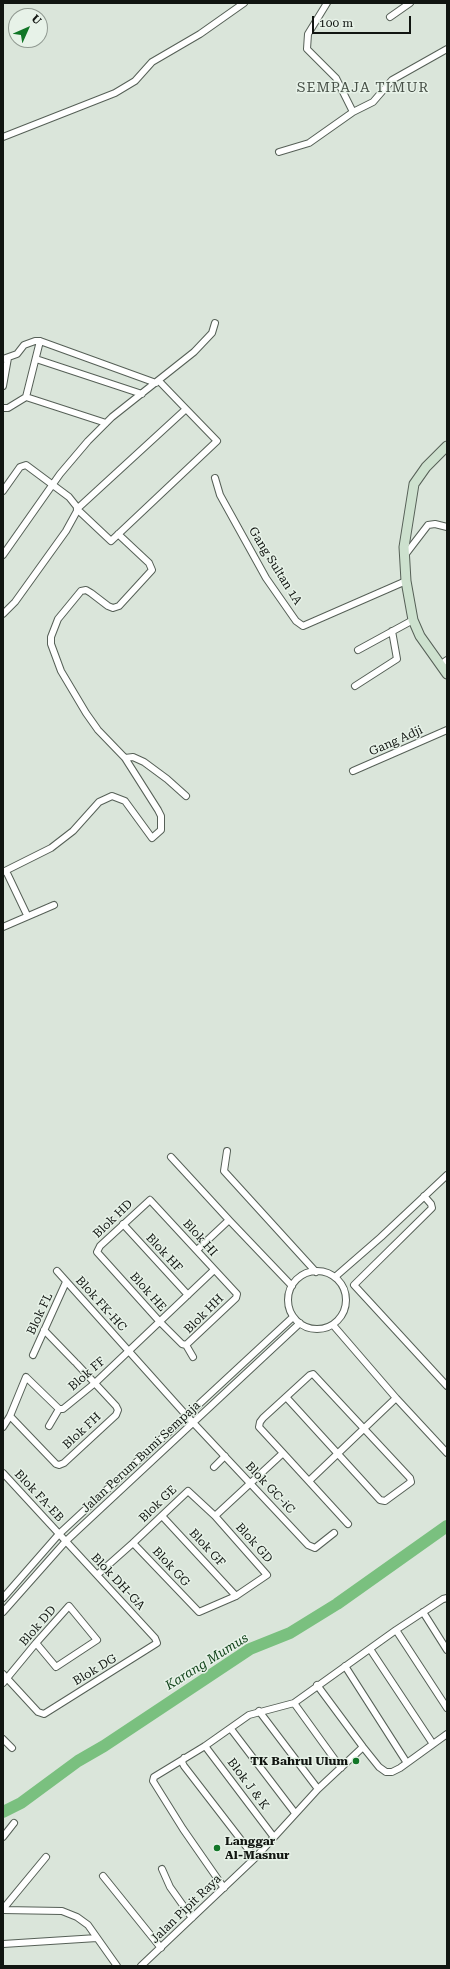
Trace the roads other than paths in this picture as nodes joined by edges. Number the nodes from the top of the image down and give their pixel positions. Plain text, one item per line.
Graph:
1 (244, 3) edge
2 (327, 3) edge
3 (410, 3) edge
4 (390, 17) dead end
5 (447, 49) edge
6 (353, 112) junction
7 (3, 137) edge
8 (279, 152) dead end
9 (215, 322) dead end
10 (40, 341) junction
11 (5, 358) edge
12 (36, 359) junction
13 (158, 382) junction
14 (3, 386) edge
15 (142, 394) junction
16 (26, 397) junction
17 (3, 408) edge
18 (186, 409) junction
19 (106, 423) junction
20 (447, 446) edge
21 (215, 478) dead end
22 (53, 484) junction
23 (3, 491) edge
24 (77, 509) junction
25 (447, 527) edge
26 (118, 534) junction
27 (3, 555) edge
28 (404, 557) junction
29 (406, 581) junction
30 (3, 614) edge
31 (413, 620) junction
32 (392, 631) junction
33 (358, 650) dead end
34 (444, 662) edge
35 (447, 674) edge
36 (355, 686) dead end
37 (447, 730) edge
38 (125, 758) junction
39 (353, 771) dead end
40 (186, 796) dead end
41 (5, 871) edge
42 (54, 905) dead end
43 (27, 915) junction
44 (3, 927) edge
45 (227, 1151) dead end
46 (171, 1157) dead end
47 (447, 1175) edge
48 (424, 1196) junction
49 (148, 1201) joint
50 (229, 1220) junction
51 (123, 1224) junction
52 (197, 1250) junction
53 (99, 1254) joint
54 (214, 1270) junction
55 (57, 1271) dead end
56 (316, 1272) junction
57 (335, 1277) junction
58 (66, 1282) junction
59 (292, 1286) junction
60 (236, 1292) joint
61 (188, 1295) junction
62 (293, 1317) junction
63 (160, 1322) junction
64 (300, 1324) junction
65 (333, 1325) junction
66 (44, 1330) junction
67 (184, 1345) junction
68 (128, 1352) junction
69 (33, 1355) dead end
70 (193, 1357) dead end
71 (95, 1383) junction
72 (447, 1386) edge
73 (286, 1397) junction
74 (396, 1398) junction
75 (59, 1409) junction
76 (186, 1415) junction
77 (10, 1416) junction
78 (194, 1422) junction
79 (50, 1426) dead end
80 (3, 1427) edge
81 (364, 1429) junction
82 (283, 1453) junction
83 (337, 1453) junction
84 (447, 1453) edge
85 (225, 1456) junction
86 (214, 1467) dead end
87 (3, 1473) edge
88 (309, 1481) junction
89 (250, 1484) junction
90 (162, 1516) junction
91 (215, 1516) junction
92 (348, 1524) dead end
93 (334, 1533) dead end
94 (59, 1534) junction
95 (66, 1541) junction
96 (133, 1542) junction
97 (97, 1575) junction
98 (236, 1596) junction
99 (3, 1598) edge
100 (447, 1598) edge
101 (3, 1612) edge
102 (423, 1612) junction
103 (396, 1630) junction
104 (155, 1638) joint
105 (36, 1643) junction
106 (370, 1649) junction
107 (447, 1650) edge
108 (345, 1666) junction
109 (4, 1678) edge
110 (317, 1686) junction
111 (294, 1703) junction
112 (447, 1708) edge
113 (259, 1711) junction
114 (231, 1729) junction
115 (447, 1734) edge
116 (3, 1739) edge
117 (433, 1744) junction
118 (205, 1746) junction
119 (363, 1747) junction
120 (12, 1748) dead end
121 (184, 1758) junction
122 (408, 1763) junction
123 (341, 1768) junction
124 (318, 1789) junction
125 (295, 1814) junction
126 (14, 1823) dead end
127 (273, 1836) junction
128 (3, 1837) edge
129 (46, 1856) dead end
130 (254, 1858) junction
131 (162, 1869) dead end
132 (103, 1876) dead end
133 (224, 1888) junction
134 (3, 1910) edge
135 (192, 1918) junction
136 (97, 1938) junction
137 (3, 1944) edge
138 (161, 1948) junction
139 (117, 1966) edge
140 (141, 1966) edge

1 - 7 street
2 - 6 street
3 - 4 street
5 - 6 street
6 - 8 street
9 - 13 street
10 - 11 street
10 - 12 street
10 - 13 street
11 - 14 street
12 - 15 street
12 - 16 street
13 - 15 street
13 - 18 street
15 - 19 street
16 - 17 street
16 - 19 street
18 - 24 street
18 - 26 street
19 - 22 street
20 - 28 street
21 - 29 street, Gang Sultan 1A
22 - 23 street
22 - 24 street
22 - 27 street
24 - 26 street
24 - 30 street
25 - 28 street
26 - 38 street
28 - 29 street
29 - 31 street
31 - 32 street
31 - 34 street
32 - 33 street
32 - 36 street
34 - 35 street
37 - 39 street, Gang Adji
38 - 40 street
38 - 41 street
41 - 43 street
42 - 43 street
43 - 44 street
45 - 56 street
46 - 50 street
47 - 48 street
48 - 57 street
48 - 72 street
49 - 51 street, Blok HD
49 - 52 street, Blok HI
50 - 52 street
50 - 59 street
51 - 53 street, Blok HD
51 - 61 street, Blok HF
52 - 54 street, Blok HI
53 - 63 street, Blok HE
54 - 60 street, Blok HI
54 - 61 street, Blok FF
55 - 58 street, Blok FK-HC
56 - 57 street
56 - 59 street
57 - 65 street
58 - 66 street, Blok FL
58 - 68 street, Blok FK-HC
59 - 62 street
60 - 67 street, Blok HH
61 - 63 street, Blok FF
62 - 64 street
62 - 76 street, Jalan Perum Bumi Sempaja
63 - 67 street, Blok HE
63 - 68 street, Blok FF
64 - 65 street
64 - 78 street, Jalan Perum Bumi Sempaja
65 - 74 street
66 - 69 street, Blok FL
66 - 71 street
67 - 70 street, Blok HE
68 - 71 street, Blok FF
68 - 76 street, Blok FK-HC
71 - 75 street, Blok FF
71 - 77 street, Blok FH
73 - 81 street
73 - 82 street
73 - 83 street
74 - 81 street
74 - 84 street
75 - 77 street
75 - 79 street
76 - 78 street, Blok GC-iC
76 - 94 street, Jalan Perum Bumi Sempaja
77 - 80 street
78 - 85 street, Blok GC-iC
78 - 95 street, Jalan Perum Bumi Sempaja
81 - 83 street
81 - 83 street
82 - 88 street
82 - 89 street
83 - 88 street
85 - 86 street
85 - 89 street, Blok GC-iC
87 - 94 street, Blok FA-EB
88 - 92 street
89 - 91 street
89 - 93 street, Blok GC-iC
90 - 91 street, Blok GE
90 - 96 street, Blok GE
90 - 98 street, Blok GF
91 - 98 street, Blok GD
94 - 95 street, Blok FA-EB
94 - 99 street, Jalan Perum Bumi Sempaja
95 - 97 street, Blok DH-GA
95 - 101 street, Jalan Perum Bumi Sempaja
96 - 97 street
96 - 98 street, Blok GG
97 - 104 street, Blok DH-GA
100 - 102 street
102 - 103 street
102 - 107 street
103 - 106 street
103 - 112 street
104 - 109 street, Blok DG
105 - 105 street, Blok DD
105 - 109 street, Blok DD
106 - 108 street
106 - 117 street
108 - 110 street
108 - 122 street
110 - 111 street
110 - 119 street
111 - 113 street
111 - 123 street
113 - 114 street
113 - 124 street
114 - 118 street
114 - 125 street
115 - 117 street
116 - 120 street
117 - 122 street
118 - 121 street
118 - 127 street, Blok J & K
119 - 122 street
119 - 123 street, Jalan Pipit Raya
121 - 130 street
121 - 133 street
123 - 124 street, Jalan Pipit Raya
124 - 125 street, Jalan Pipit Raya
125 - 127 street, Jalan Pipit Raya
126 - 128 street
127 - 130 street, Jalan Pipit Raya
129 - 134 street
130 - 133 street, Jalan Pipit Raya
131 - 135 street
132 - 138 street
133 - 135 street, Jalan Pipit Raya
134 - 136 street
135 - 138 street, Jalan Pipit Raya
136 - 137 street
136 - 139 street
138 - 140 street, Jalan Pipit Raya

